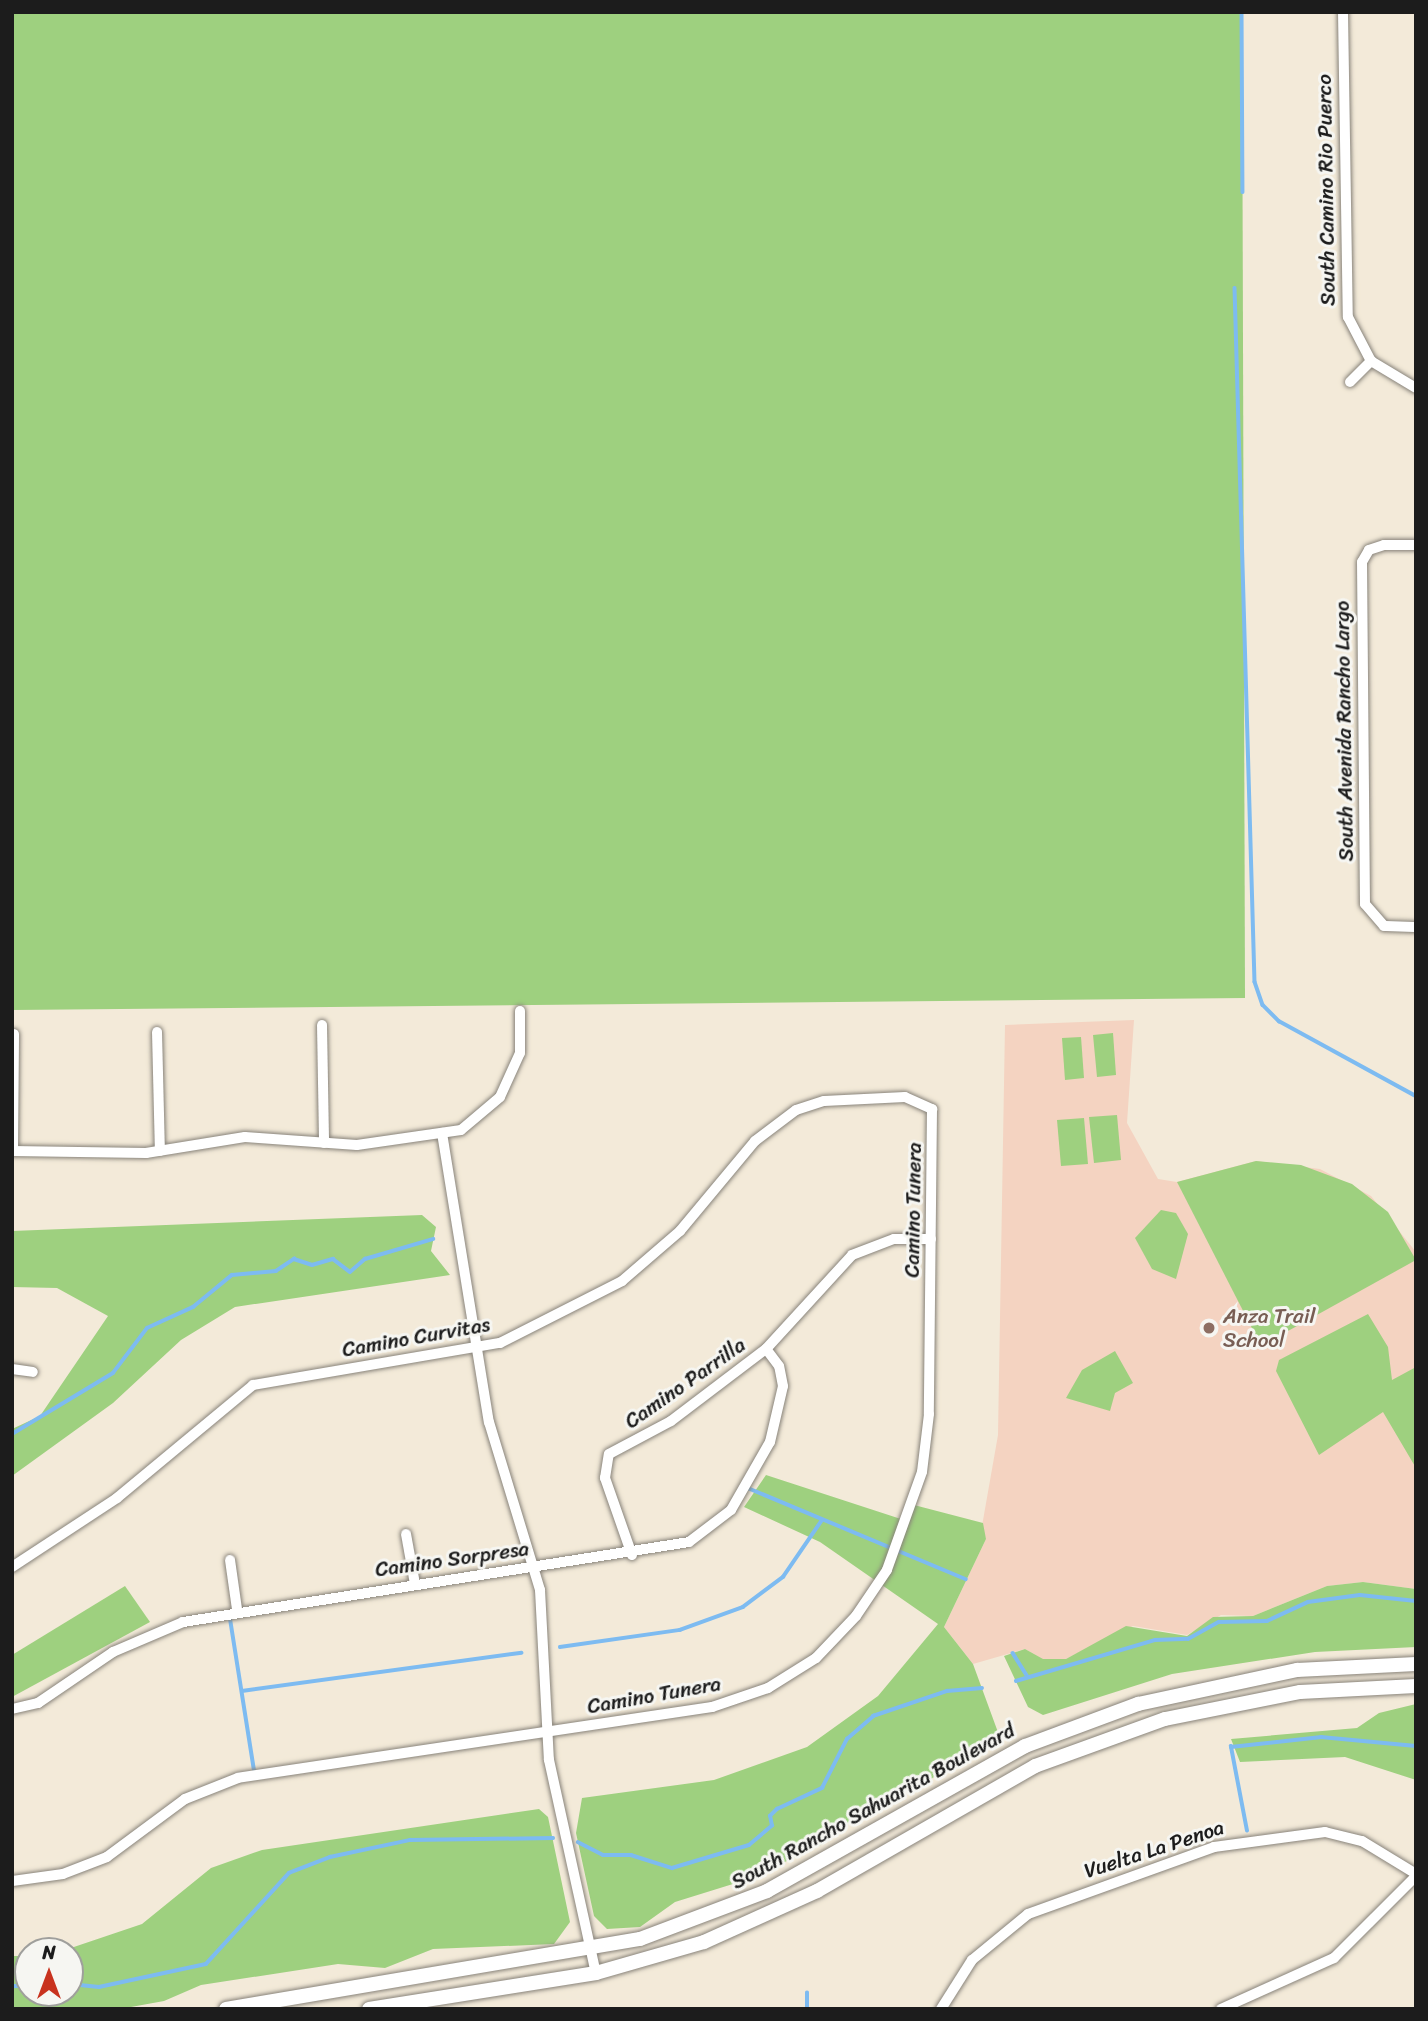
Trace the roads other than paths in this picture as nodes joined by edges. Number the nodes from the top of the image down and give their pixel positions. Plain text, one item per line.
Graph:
1 (1343, 12) edge
2 (1371, 361) junction
3 (1350, 382) dead end
4 (1416, 388) edge
5 (1416, 545) edge
6 (1416, 927) edge
7 (520, 1011) dead end
8 (322, 1025) dead end
9 (157, 1032) dead end
10 (15, 1034) dead end
11 (927, 1102) joint
12 (442, 1133) junction
13 (324, 1143) junction
14 (13, 1151) edge
15 (160, 1151) junction
16 (930, 1239) junction
17 (476, 1349) junction
18 (766, 1349) junction
19 (12, 1368) edge
20 (33, 1372) dead end
21 (406, 1534) dead end
22 (632, 1555) junction
23 (230, 1560) dead end
24 (12, 1567) edge
25 (535, 1567) junction
26 (415, 1584) junction
27 (237, 1609) junction
28 (1416, 1664) edge
29 (1416, 1686) edge
30 (12, 1709) edge
31 (548, 1731) junction
32 (1416, 1875) edge
33 (12, 1881) edge
34 (591, 1952) junction
35 (596, 1973) junction
36 (226, 2009) edge
37 (369, 2009) edge
38 (941, 2009) edge
39 (1221, 2009) edge

1 - 2 street, South Camino Rio Puerco
2 - 3 street
2 - 4 street
5 - 6 street, South Avenida Rancho Largo
7 - 12 street
8 - 13 street
9 - 15 street
10 - 14 street
11 - 16 street, Camino Tunera
11 - 17 street, Camino Curvitas
12 - 13 street
12 - 17 street
13 - 15 street
14 - 15 street
16 - 18 street, Camino Parrilla
16 - 31 street, Camino Tunera
17 - 24 street, Camino Curvitas
17 - 25 street
18 - 22 street, Camino Sorpresa
18 - 22 street, Camino Parrilla
19 - 20 street
21 - 26 street
22 - 25 street, Camino Sorpresa
23 - 27 street
25 - 26 street, Camino Sorpresa
25 - 31 street
26 - 27 street, Camino Sorpresa
27 - 30 street, Camino Sorpresa
28 - 34 street, South Rancho Sahuarita Boulevard
29 - 35 street, South Rancho Sahuarita Boulevard
31 - 33 street, Camino Tunera
31 - 34 street
32 - 38 street, Vuelta La Penoa
32 - 39 street
34 - 35 street
34 - 36 street, South Rancho Sahuarita Boulevard
35 - 37 street, South Rancho Sahuarita Boulevard

